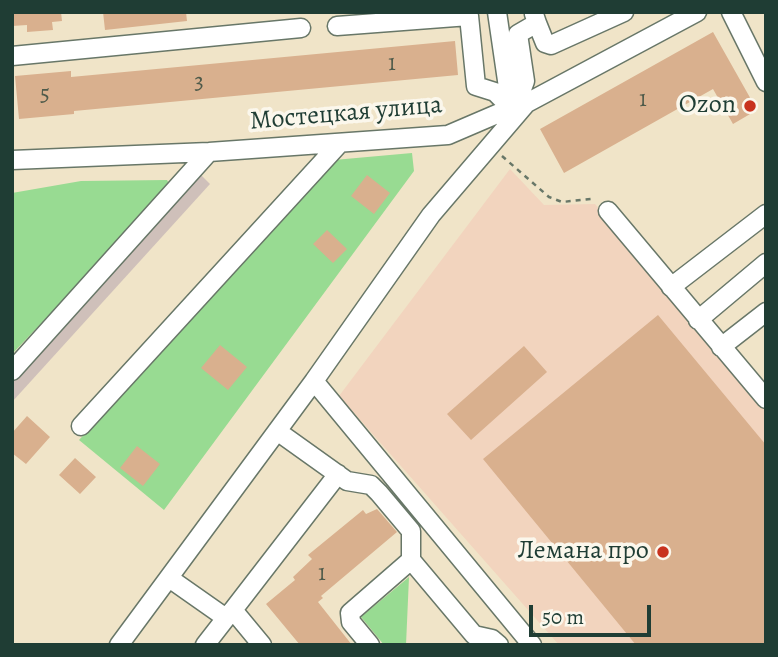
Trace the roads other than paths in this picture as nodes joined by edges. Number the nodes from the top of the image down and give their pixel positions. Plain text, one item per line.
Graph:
1 (497, 12) edge
2 (624, 12) edge
3 (697, 12) edge
4 (731, 12) edge
5 (396, 17) edge
6 (536, 18) edge
7 (337, 26) dead end
8 (302, 28) dead end
9 (12, 56) edge
10 (766, 82) edge
11 (515, 104) junction
12 (340, 143) junction
13 (209, 152) junction
14 (12, 160) edge
15 (608, 211) road end
16 (766, 214) edge
17 (766, 263) edge
18 (671, 287) junction
19 (766, 312) edge
20 (698, 320) junction
21 (721, 347) junction
22 (12, 371) edge
23 (314, 381) junction
24 (766, 399) edge
25 (81, 426) dead end
26 (277, 431) junction
27 (338, 474) junction
28 (411, 560) junction
29 (169, 578) junction
30 (230, 614) junction
31 (469, 640) edge
32 (207, 644) edge
33 (120, 645) edge
34 (262, 645) edge
35 (370, 645) edge
36 (499, 645) edge
37 (531, 645) edge

1 - 11 street
2 - 6 street
3 - 11 street, Мостецкая улица
4 - 10 street
5 - 7 street
5 - 11 street
6 - 11 street
8 - 9 street
11 - 12 street, Мостецкая улица
11 - 23 street
12 - 13 street, Мостецкая улица
12 - 25 street
13 - 14 street, Мостецкая улица
13 - 22 street
15 - 18 street
16 - 18 street
17 - 20 street
18 - 20 street
19 - 21 street
20 - 21 street
21 - 24 street
23 - 26 street
23 - 37 street
26 - 27 street
26 - 29 street
27 - 28 street
27 - 30 street
28 - 31 street
28 - 35 street
29 - 30 street
29 - 33 street
30 - 32 street
30 - 34 street
31 - 36 street

